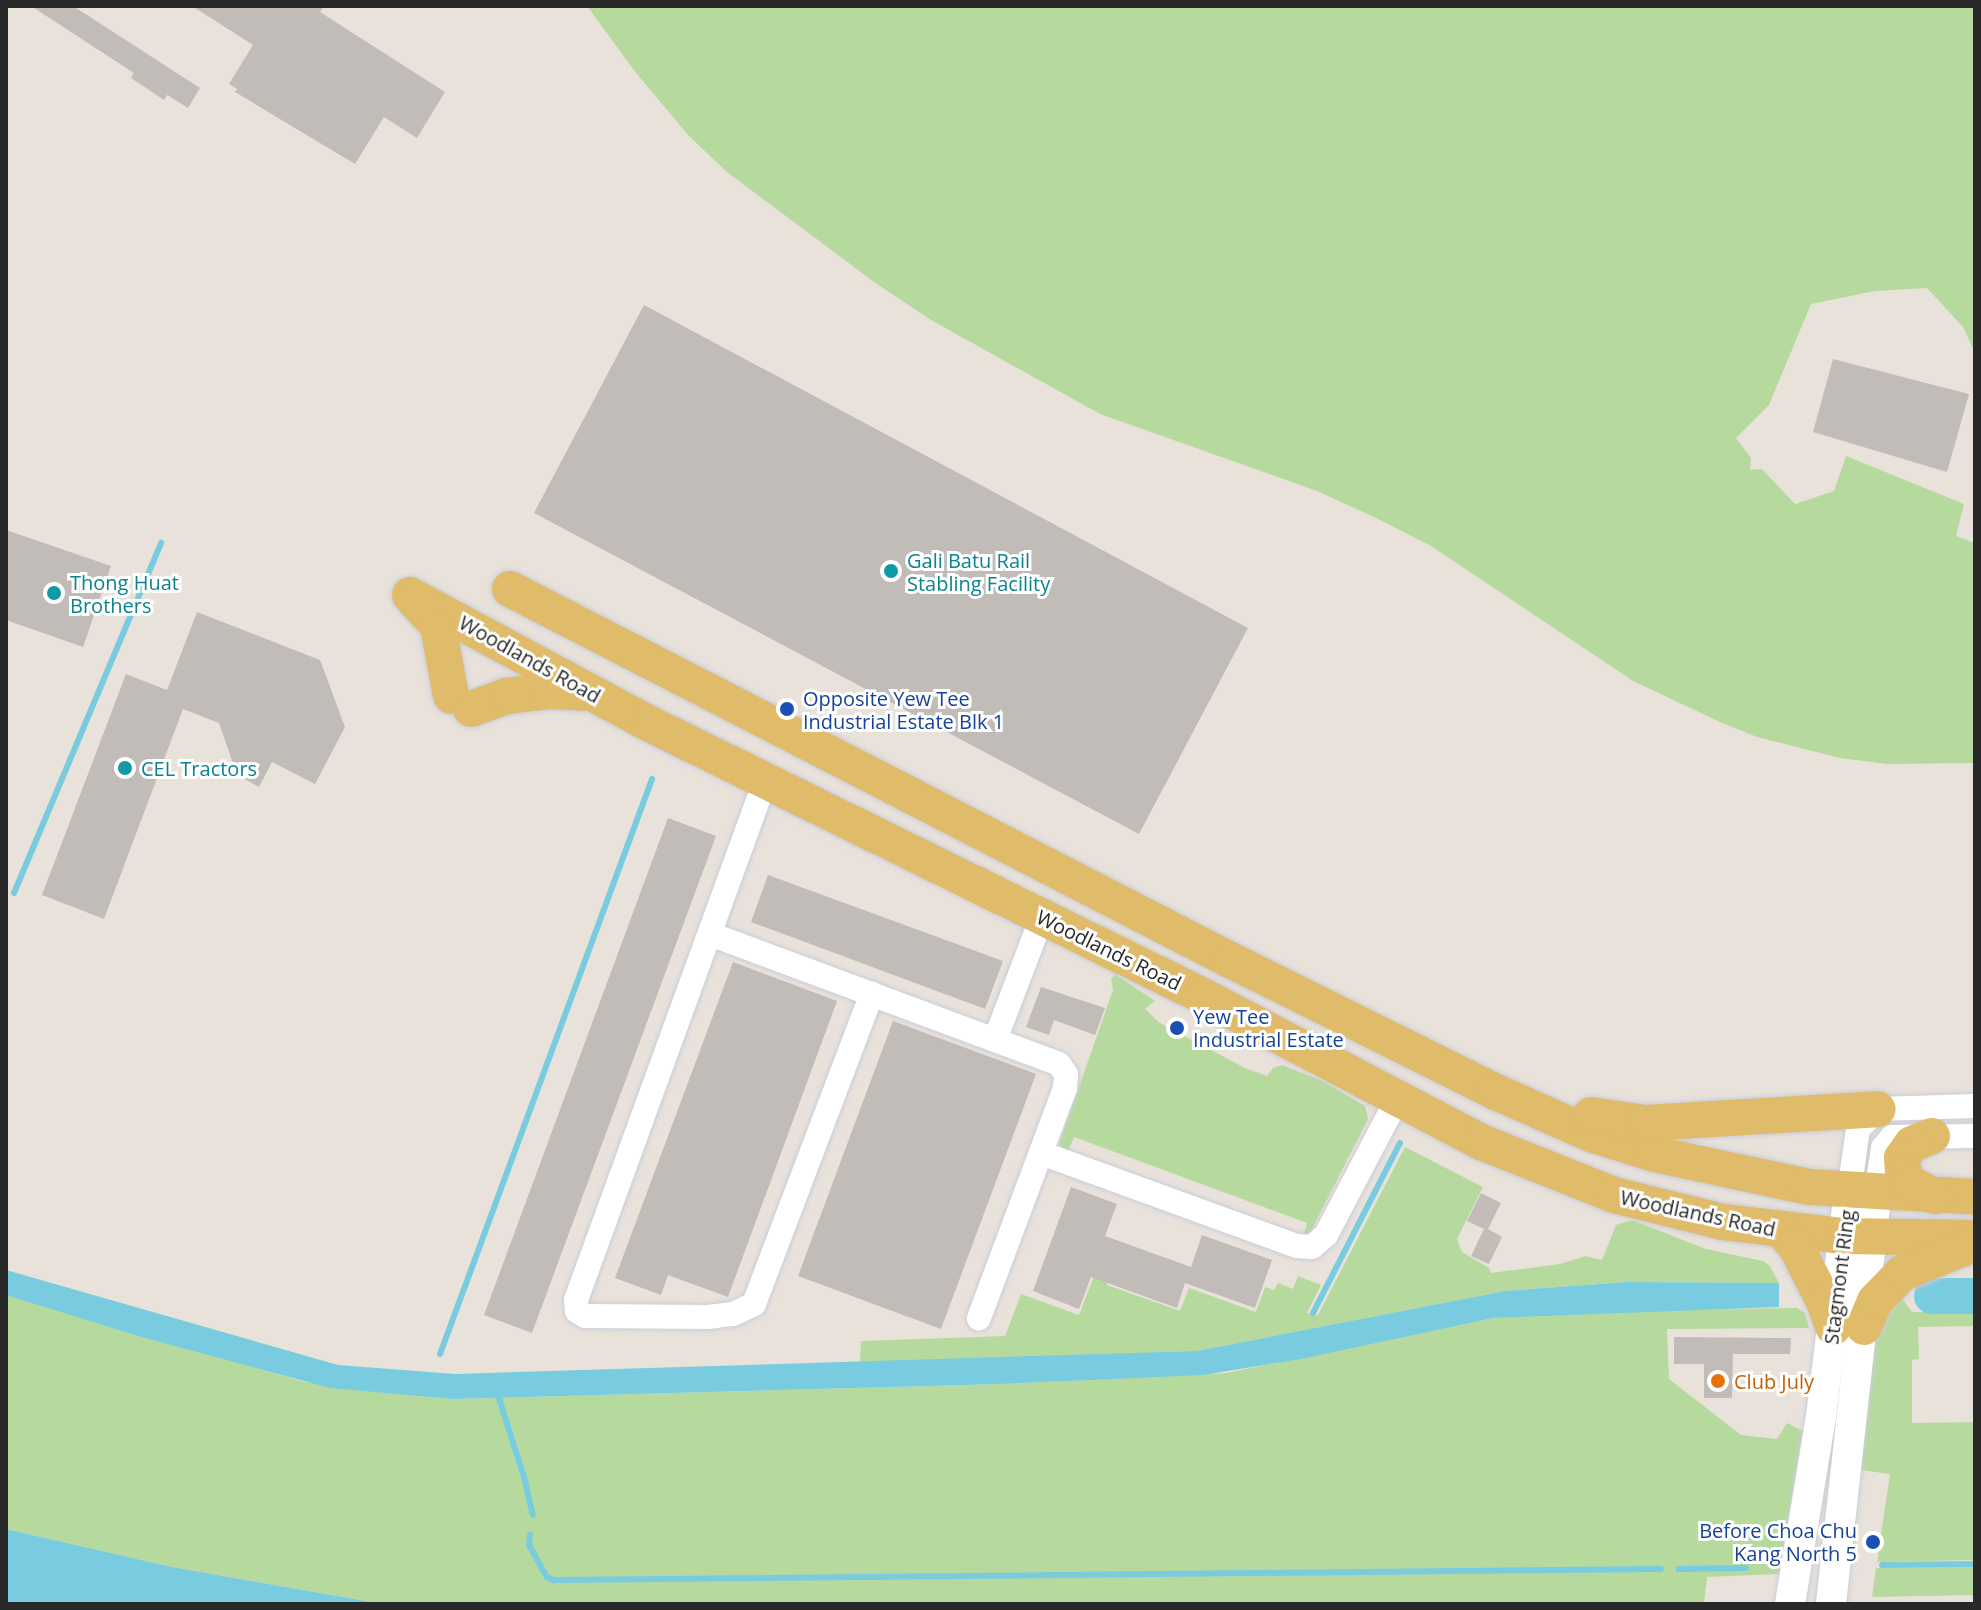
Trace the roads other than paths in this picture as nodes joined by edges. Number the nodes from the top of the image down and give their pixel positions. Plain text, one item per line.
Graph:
1 (510, 589) dead end
2 (679, 677) junction
3 (593, 694) junction
4 (650, 724) junction
5 (765, 781) junction
6 (1042, 917) junction
7 (710, 934) junction
8 (872, 994) junction
9 (995, 1040) junction
10 (1496, 1092) junction
11 (1397, 1100) junction
12 (1975, 1106) edge
13 (1878, 1109) junction
14 (1932, 1136) junction
15 (1975, 1136) edge
16 (1041, 1153) junction
17 (1862, 1193) junction
18 (1935, 1196) junction
19 (1975, 1197) edge
20 (1723, 1222) junction
21 (1782, 1231) junction
22 (1857, 1237) junction
23 (1975, 1241) edge
24 (1809, 1274) junction
25 (979, 1318) dead end
26 (1848, 1327) junction
27 (1791, 1601) edge
28 (1831, 1601) edge

1 - 2 main road
2 - 4 main road
2 - 10 main road
3 - 3 main road, Woodlands Road
3 - 4 main road, Woodlands Road
4 - 5 main road, Woodlands Road
5 - 6 main road, Woodlands Road
5 - 7 street
6 - 9 street
6 - 11 main road, Woodlands Road
7 - 8 street
7 - 8 street
8 - 9 street
9 - 16 street
10 - 13 main road
10 - 17 main road
11 - 16 street
11 - 20 main road, Woodlands Road
12 - 13 street
13 - 17 street
14 - 15 street
14 - 17 street
14 - 18 main road
16 - 25 street
17 - 18 main road
17 - 22 street, Stagmont Ring
18 - 19 main road
20 - 21 main road, Woodlands Road
20 - 24 main road
21 - 22 main road, Woodlands Road
21 - 24 main road
22 - 23 main road, Woodlands Road
22 - 26 street, Stagmont Ring
23 - 26 main road
24 - 26 main road
26 - 27 street, Stagmont Ring
26 - 28 street, Stagmont Ring

